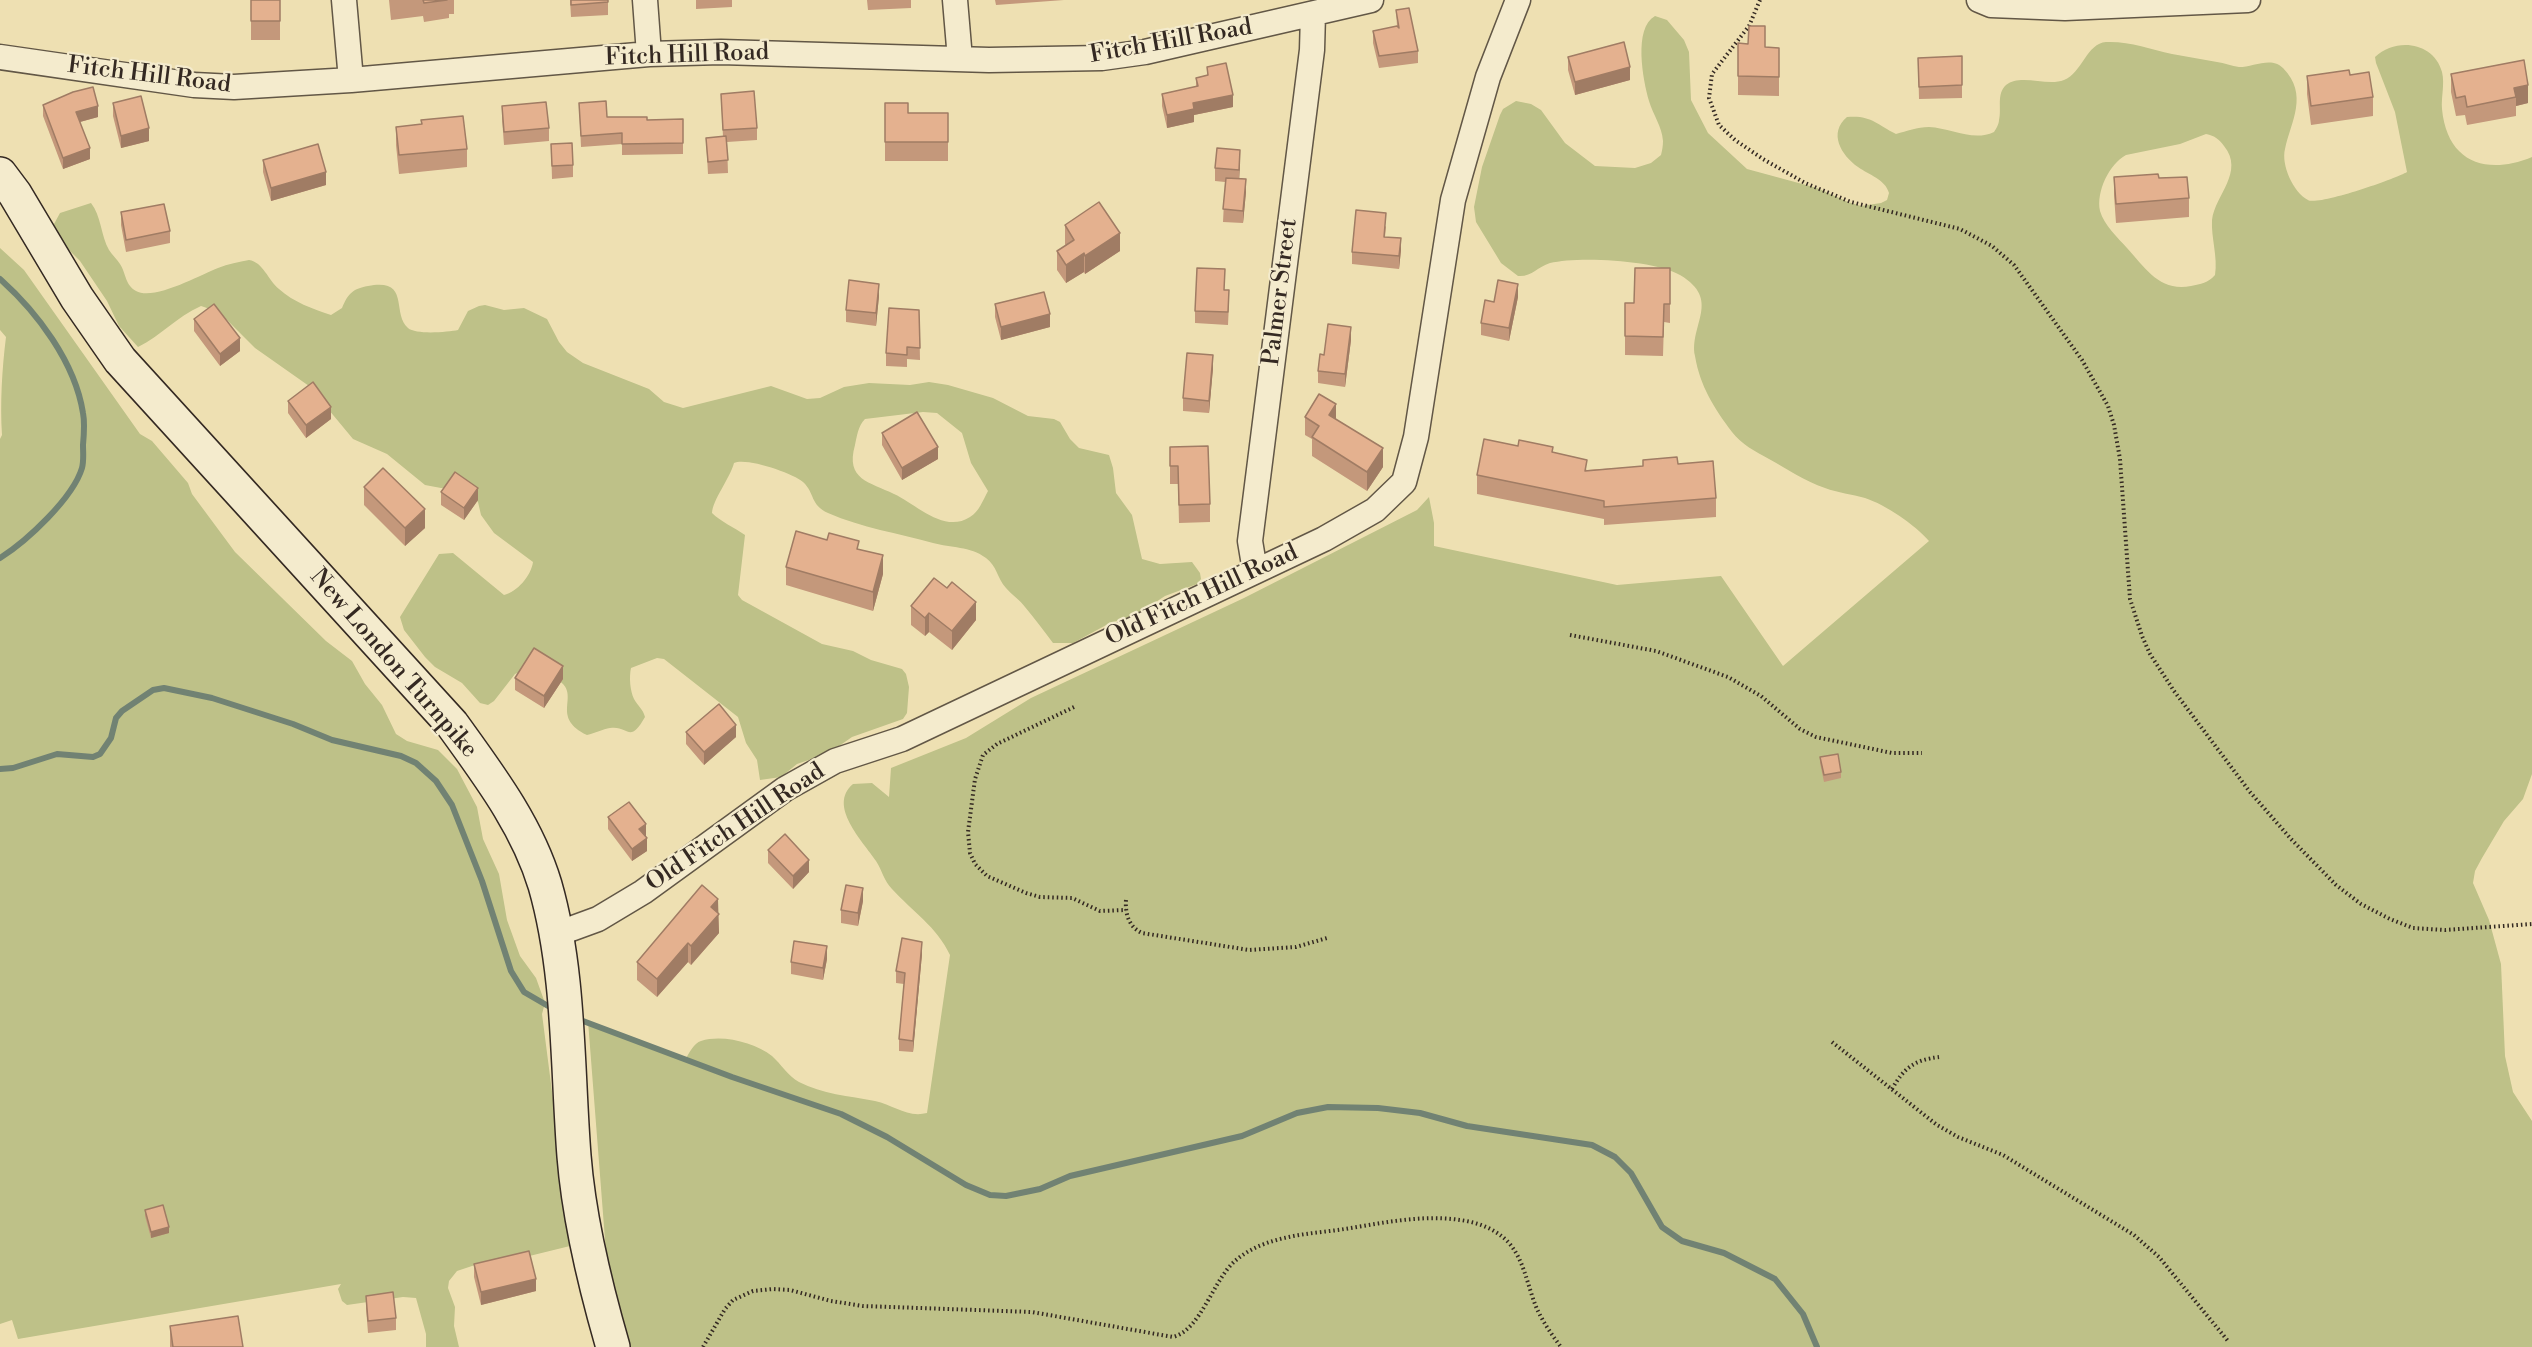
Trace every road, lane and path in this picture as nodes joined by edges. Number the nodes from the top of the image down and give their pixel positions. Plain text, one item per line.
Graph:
1 (344, 0) edge
2 (645, 0) edge
3 (955, 0) edge
4 (1371, 0) edge
5 (1518, 0) edge
6 (1760, 0) edge
7 (1979, 0) edge
8 (2248, 0) edge
9 (1313, 14) junction
10 (648, 54) junction
11 (0, 57) edge
12 (960, 59) junction
13 (351, 80) junction
14 (0, 174) edge
15 (1255, 571) junction
16 (1570, 635) dead end
17 (1074, 707) dead end
18 (1922, 753) dead end
19 (1126, 900) dead end
20 (1126, 910) junction
21 (2532, 924) edge
22 (557, 934) junction
23 (1327, 938) dead end
24 (1832, 1042) dead end
25 (1939, 1057) dead end
26 (1892, 1089) junction
27 (2228, 1341) dead end
28 (613, 1347) edge
29 (703, 1347) edge
30 (1561, 1347) edge

1 - 13 street
2 - 10 street
3 - 12 street
4 - 9 street, Fitch Hill Road
5 - 15 street, Old Fitch Hill Road
6 - 21 path
7 - 8 street
9 - 12 street, Fitch Hill Road
9 - 15 street, Palmer Street
10 - 12 street, Fitch Hill Road
10 - 13 street, Fitch Hill Road
11 - 13 street, Fitch Hill Road
14 - 22 main road, New London Turnpike
15 - 22 street, Old Fitch Hill Road
16 - 18 path
17 - 20 path
19 - 20 path
20 - 23 path
22 - 28 main road, New London Turnpike
24 - 26 path
25 - 26 path
26 - 27 path
29 - 30 path

